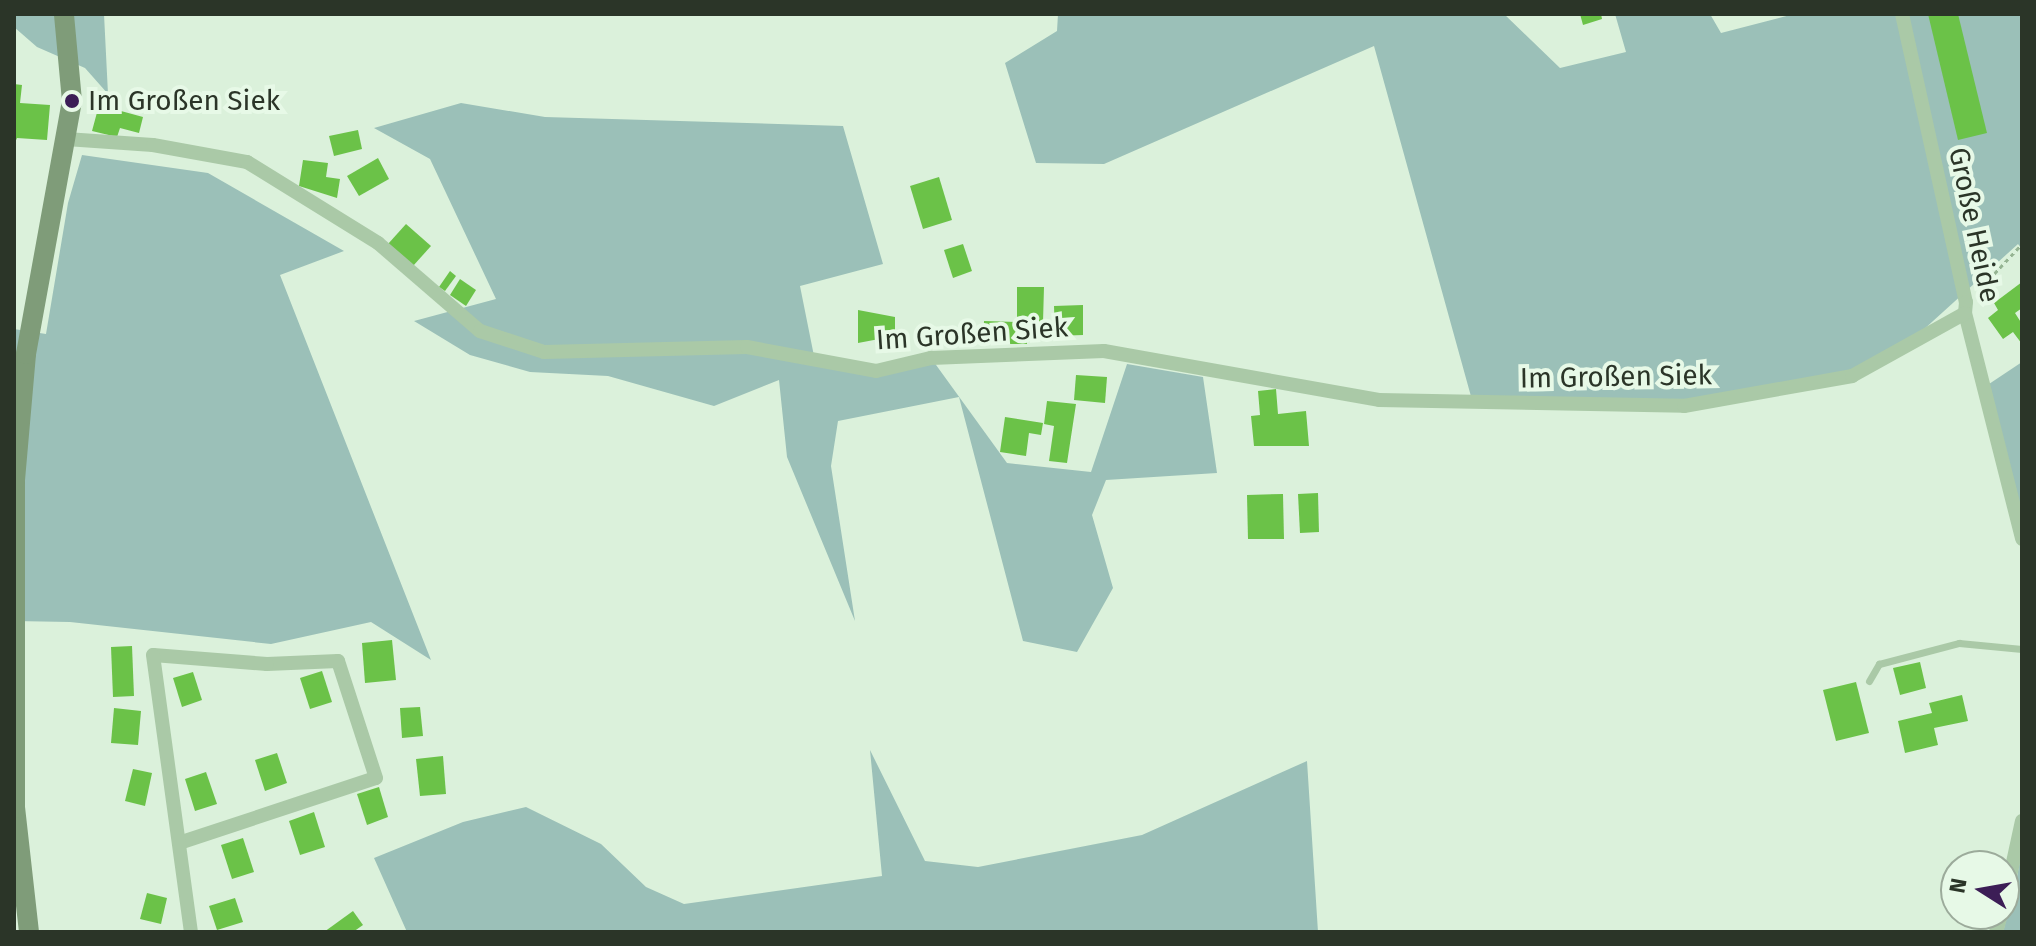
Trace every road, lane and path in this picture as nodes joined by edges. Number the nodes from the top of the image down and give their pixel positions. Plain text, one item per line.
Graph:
1 (64, 14) edge
2 (1902, 14) edge
3 (66, 139) junction
4 (2022, 244) edge
5 (1966, 308) junction
6 (2022, 539) edge
7 (2022, 649) edge
8 (1869, 681) dead end
9 (2022, 821) edge
10 (179, 843) junction
11 (2016, 850) edge
12 (29, 932) edge
13 (191, 932) edge

1 - 3 main road
2 - 5 street, Große Heide
3 - 5 street, Im Großen Siek
3 - 12 main road
4 - 5 path
5 - 6 street, Große Heide
7 - 8 lane
9 - 11 street
10 - 10 street
10 - 13 street

